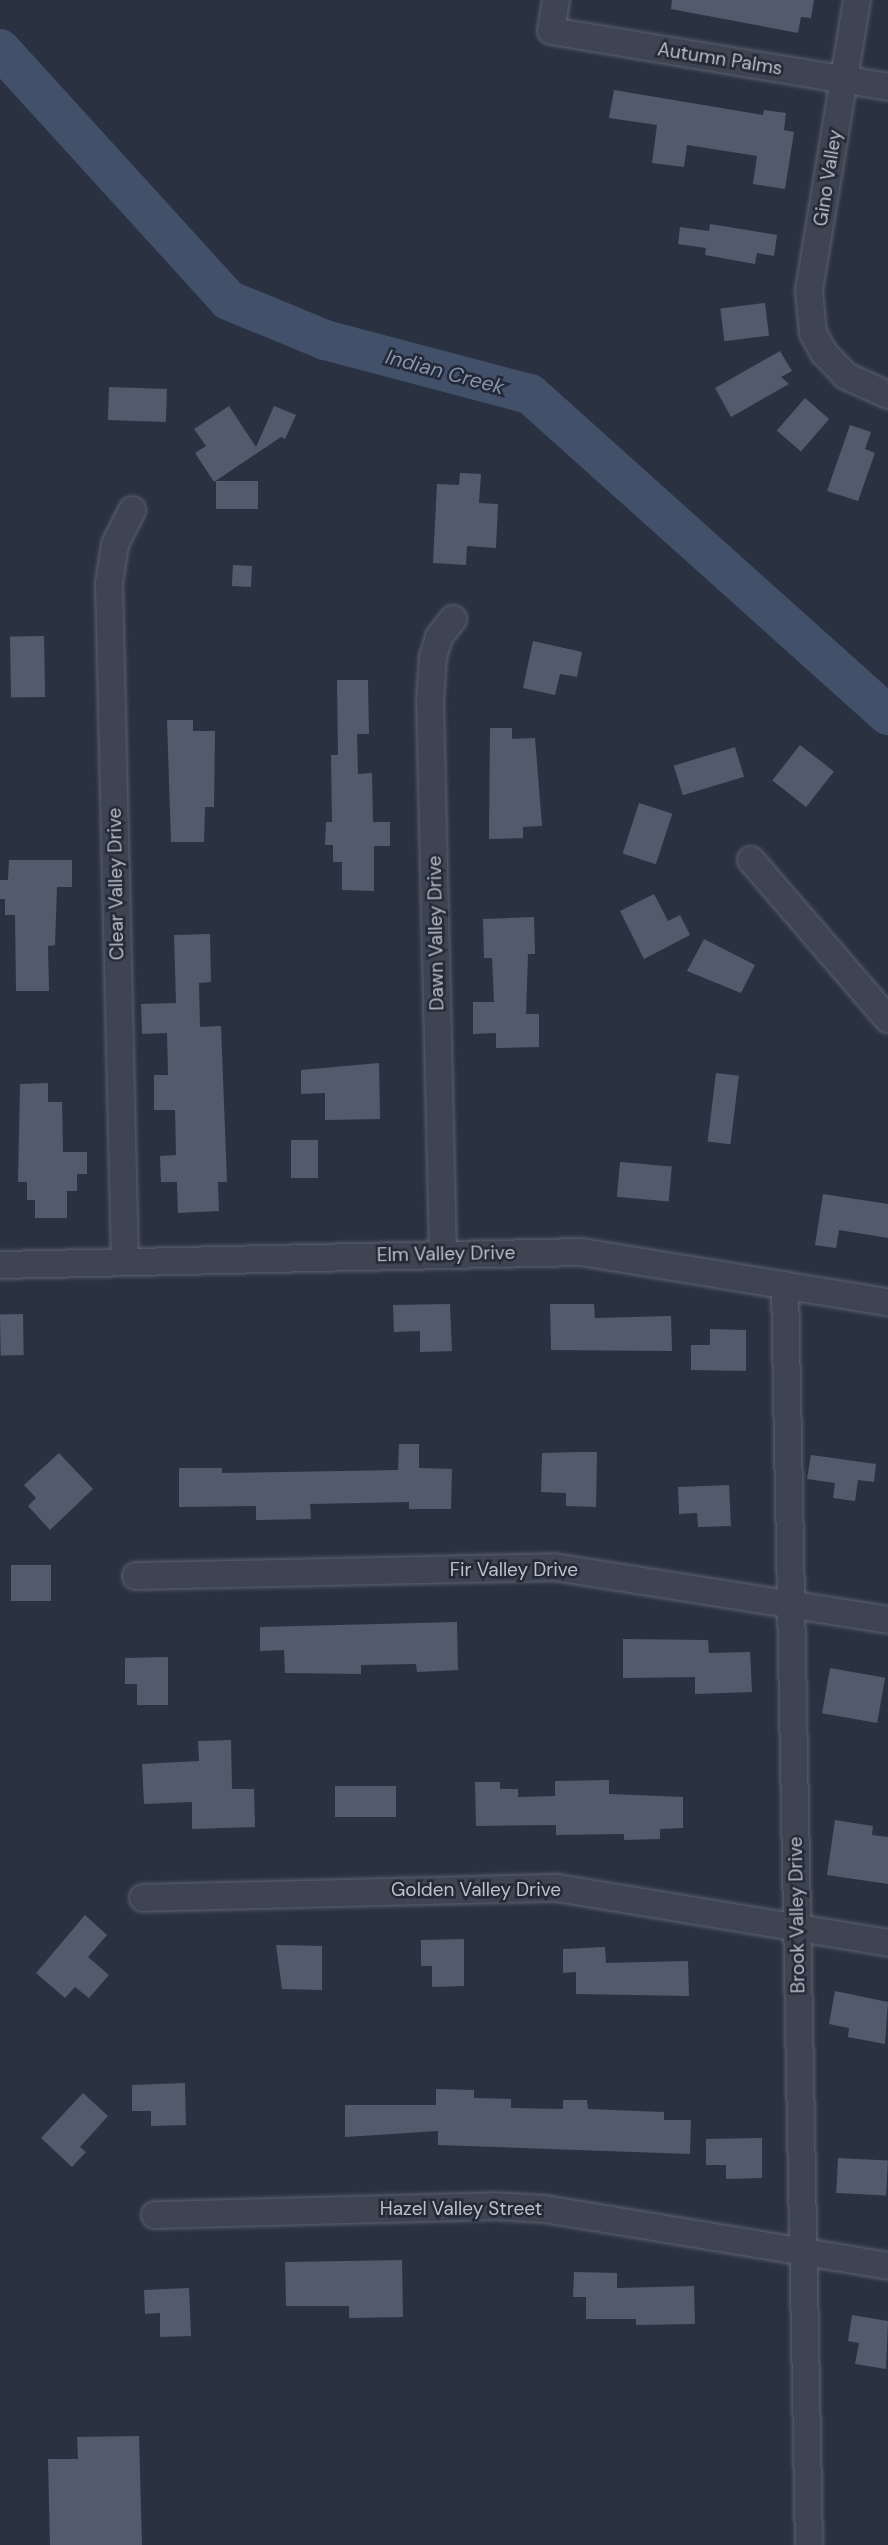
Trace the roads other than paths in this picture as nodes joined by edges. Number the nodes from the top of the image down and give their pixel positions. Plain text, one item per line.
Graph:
1 (556, 0) edge
2 (857, 0) edge
3 (844, 80) junction
4 (888, 87) edge
5 (888, 396) edge
6 (132, 510) dead end
7 (453, 619) dead end
8 (751, 860) dead end
9 (888, 1019) edge
10 (443, 1253) junction
11 (125, 1262) junction
12 (0, 1265) edge
13 (785, 1285) junction
14 (888, 1302) edge
15 (136, 1576) dead end
16 (790, 1606) junction
17 (888, 1620) edge
18 (144, 1898) dead end
19 (797, 1929) junction
20 (888, 1943) edge
21 (155, 2215) dead end
22 (805, 2251) junction
23 (888, 2266) edge
24 (809, 2545) edge

1 - 3 street, Autumn Palms
2 - 3 street, Gino Valley
3 - 4 street, Autumn Palms
3 - 5 street, Gino Valley
6 - 11 street, Clear Valley Drive
7 - 10 street, Dawn Valley Drive
8 - 9 street
10 - 11 street, Elm Valley Drive
10 - 13 street, Elm Valley Drive
11 - 12 street, Elm Valley Drive
13 - 14 street, Elm Valley Drive
13 - 16 street, Brook Valley Drive
15 - 16 street, Fir Valley Drive
16 - 17 street, Fir Valley Drive
16 - 19 street, Brook Valley Drive
18 - 19 street, Golden Valley Drive
19 - 20 street, Golden Valley Drive
19 - 22 street, Brook Valley Drive
21 - 22 street, Hazel Valley Street
22 - 23 street, Hazel Valley Street
22 - 24 street, Brook Valley Drive

